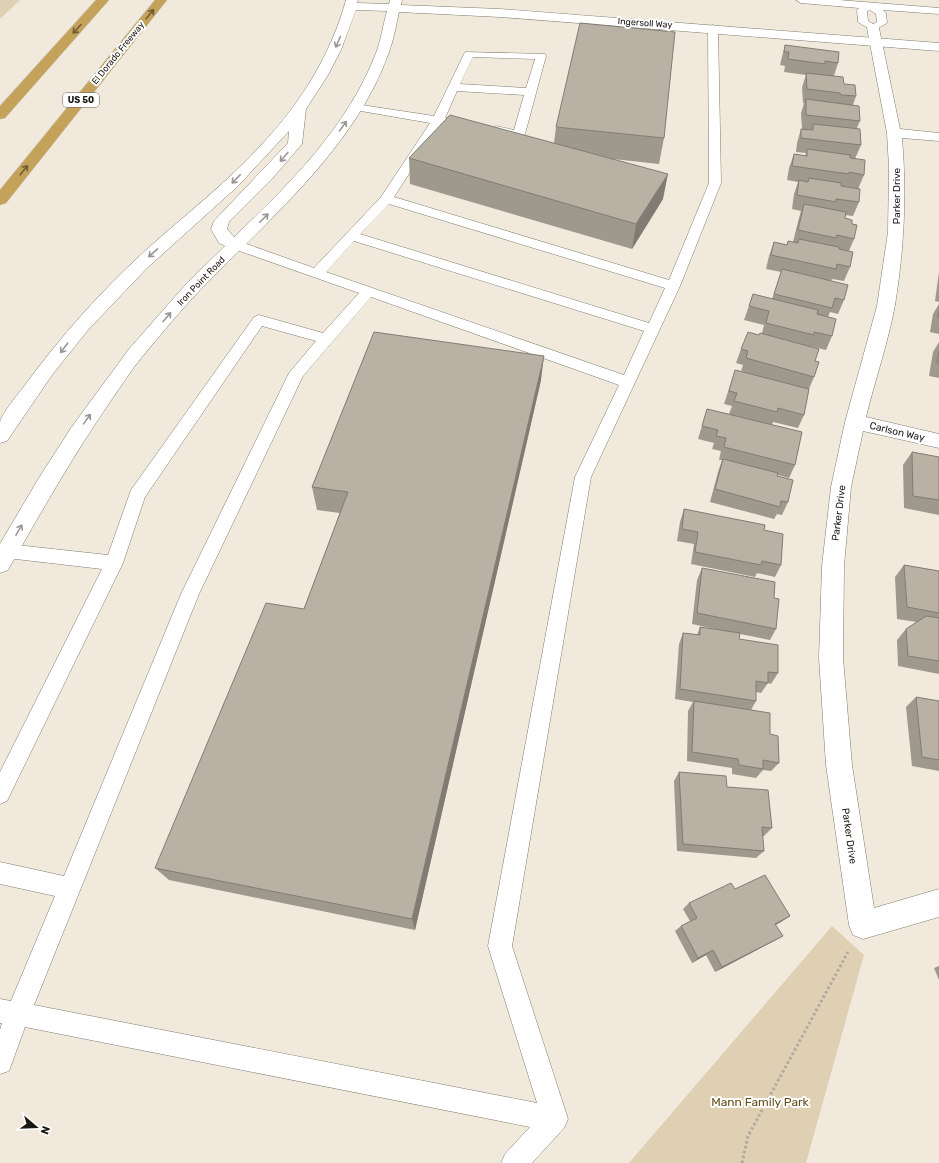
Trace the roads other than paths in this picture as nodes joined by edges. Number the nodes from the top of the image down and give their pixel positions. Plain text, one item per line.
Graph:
1 (102, 0) edge
2 (161, 0) edge
3 (801, 0) edge
4 (352, 3) edge
5 (395, 4) edge
6 (871, 6) junction
7 (939, 11) edge
8 (713, 28) junction
9 (875, 35) junction
10 (939, 47) edge
11 (453, 88) junction
12 (531, 92) junction
13 (355, 107) junction
14 (299, 108) junction
15 (0, 115) edge
16 (438, 120) junction
17 (894, 133) junction
18 (939, 138) edge
19 (386, 199) junction
20 (0, 200) edge
21 (352, 236) junction
22 (236, 245) junction
23 (317, 273) junction
24 (673, 286) junction
25 (368, 291) junction
26 (653, 329) junction
27 (326, 339) junction
28 (628, 382) junction
29 (855, 422) junction
30 (0, 436) edge
31 (939, 441) edge
32 (4, 558) edge
33 (114, 563) junction
34 (0, 794) edge
35 (0, 873) edge
36 (69, 888) junction
37 (939, 903) edge
38 (9, 1012) edge
39 (0, 1062) edge
40 (555, 1119) junction
41 (514, 1163) edge

1 -> 15 highway
20 -> 2 highway, El Dorado Freeway / US 50
3 - 6 lane
4 - 5 street, Ingersoll Way
4 -> 14 street
5 - 8 street, Ingersoll Way
5 - 13 street, Iron Point Road
6 - 7 lane
6 - 9 lane
8 - 9 street, Ingersoll Way
8 - 24 lane
9 - 10 street, Ingersoll Way
9 - 17 street, Parker Drive
11 - 12 lane
11 - 12 lane
11 - 16 lane
12 - 16 lane
13 - 16 lane
22 -> 13 street, Iron Point Road
14 -> 22 street
14 -> 30 street
16 - 19 lane
17 - 18 street
17 - 29 street, Parker Drive
19 - 21 lane
19 - 24 lane
21 - 23 lane
21 - 26 lane
22 - 23 lane
32 -> 22 street, Iron Point Road
23 - 25 lane
24 - 26 lane
25 - 27 lane
25 - 28 lane
26 - 28 lane
27 - 33 lane
27 - 36 lane
28 - 40 lane
29 - 31 street, Carlson Way
29 - 37 street, Parker Drive
32 - 33 lane
33 - 34 lane
35 - 36 lane
36 - 38 lane
38 - 39 lane
38 - 40 lane
40 - 41 lane

